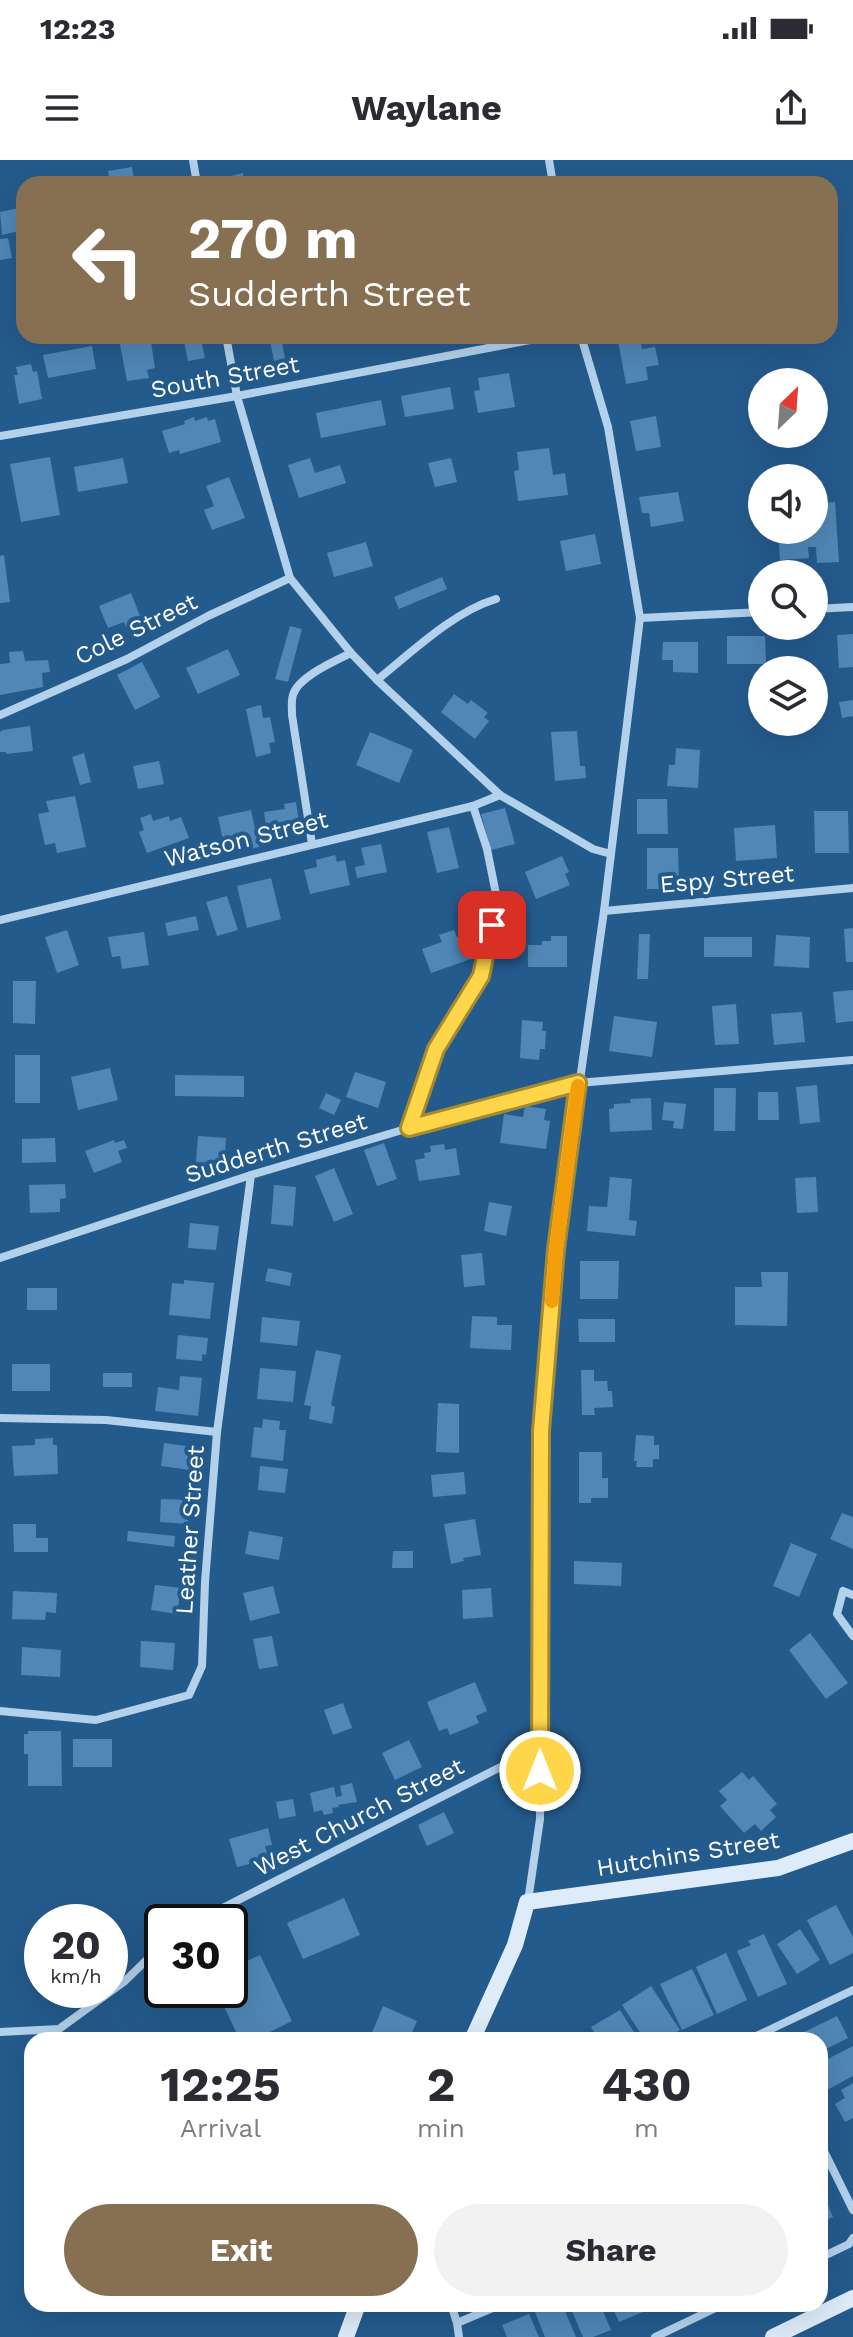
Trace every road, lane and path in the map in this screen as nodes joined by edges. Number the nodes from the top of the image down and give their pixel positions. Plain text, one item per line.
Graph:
1 (227, 344) edge
2 (509, 344) edge
3 (583, 344) edge
4 (237, 396) junction
5 (0, 436) edge
6 (290, 578) junction
7 (496, 599) dead end
8 (853, 607) edge
9 (828, 608) edge
10 (748, 613) edge
11 (640, 618) junction
12 (351, 653) junction
13 (377, 680) junction
14 (0, 715) edge
15 (500, 795) junction
16 (473, 806) junction
17 (312, 844) junction
18 (611, 854) junction
19 (853, 888) edge
20 (604, 911) junction
21 (0, 920) edge
22 (853, 1060) edge
23 (578, 1083) junction
24 (409, 1128) junction
25 (251, 1175) junction
26 (0, 1258) edge
27 (0, 1418) edge
28 (217, 1432) junction
29 (853, 1595) edge
30 (853, 1636) edge
31 (0, 1711) edge
32 (540, 1747) junction
33 (853, 1841) edge
34 (527, 1902) junction
35 (230, 1904) edge
36 (144, 1963) edge
37 (853, 1990) edge
38 (0, 2032) edge
39 (476, 2032) edge
40 (776, 2032) edge
41 (828, 2159) edge
42 (853, 2210) edge
43 (853, 2238) edge
44 (828, 2254) edge
45 (853, 2298) edge
46 (828, 2310) edge
47 (355, 2312) edge
48 (454, 2312) edge
49 (483, 2312) edge
50 (707, 2312) edge
51 (824, 2312) edge
52 (457, 2323) junction
53 (346, 2337) edge
54 (459, 2337) edge
55 (655, 2337) edge
56 (773, 2337) edge

1 - 4 street
2 - 4 street, South Street
3 - 11 street
4 - 5 street, South Street
4 - 6 street
6 - 12 street
6 - 14 street, Cole Street
7 - 13 street
8 - 9 street
10 - 11 street
11 - 18 street
12 - 13 street
12 - 17 street
13 - 15 street
15 - 16 street, Watson Street
15 - 18 street
16 - 17 street, Watson Street
16 - 24 street
17 - 21 street, Watson Street
18 - 20 street
19 - 20 street, Espy Street
20 - 23 street
22 - 23 street, Sudderth Street
23 - 24 street, Sudderth Street
23 - 32 street
24 - 25 street, Sudderth Street
25 - 26 street, Sudderth Street
25 - 28 street, Leather Street
27 - 28 street
28 - 31 street, Leather Street
29 - 30 street
32 - 34 street
32 - 35 street, West Church Street
33 - 34 street, Hutchins Street
34 - 39 street
36 - 38 street
37 - 40 street
41 - 42 street
43 - 44 street
45 - 46 street
47 - 53 street
48 - 52 street
49 - 52 street
50 - 55 street
51 - 56 street
52 - 54 street

